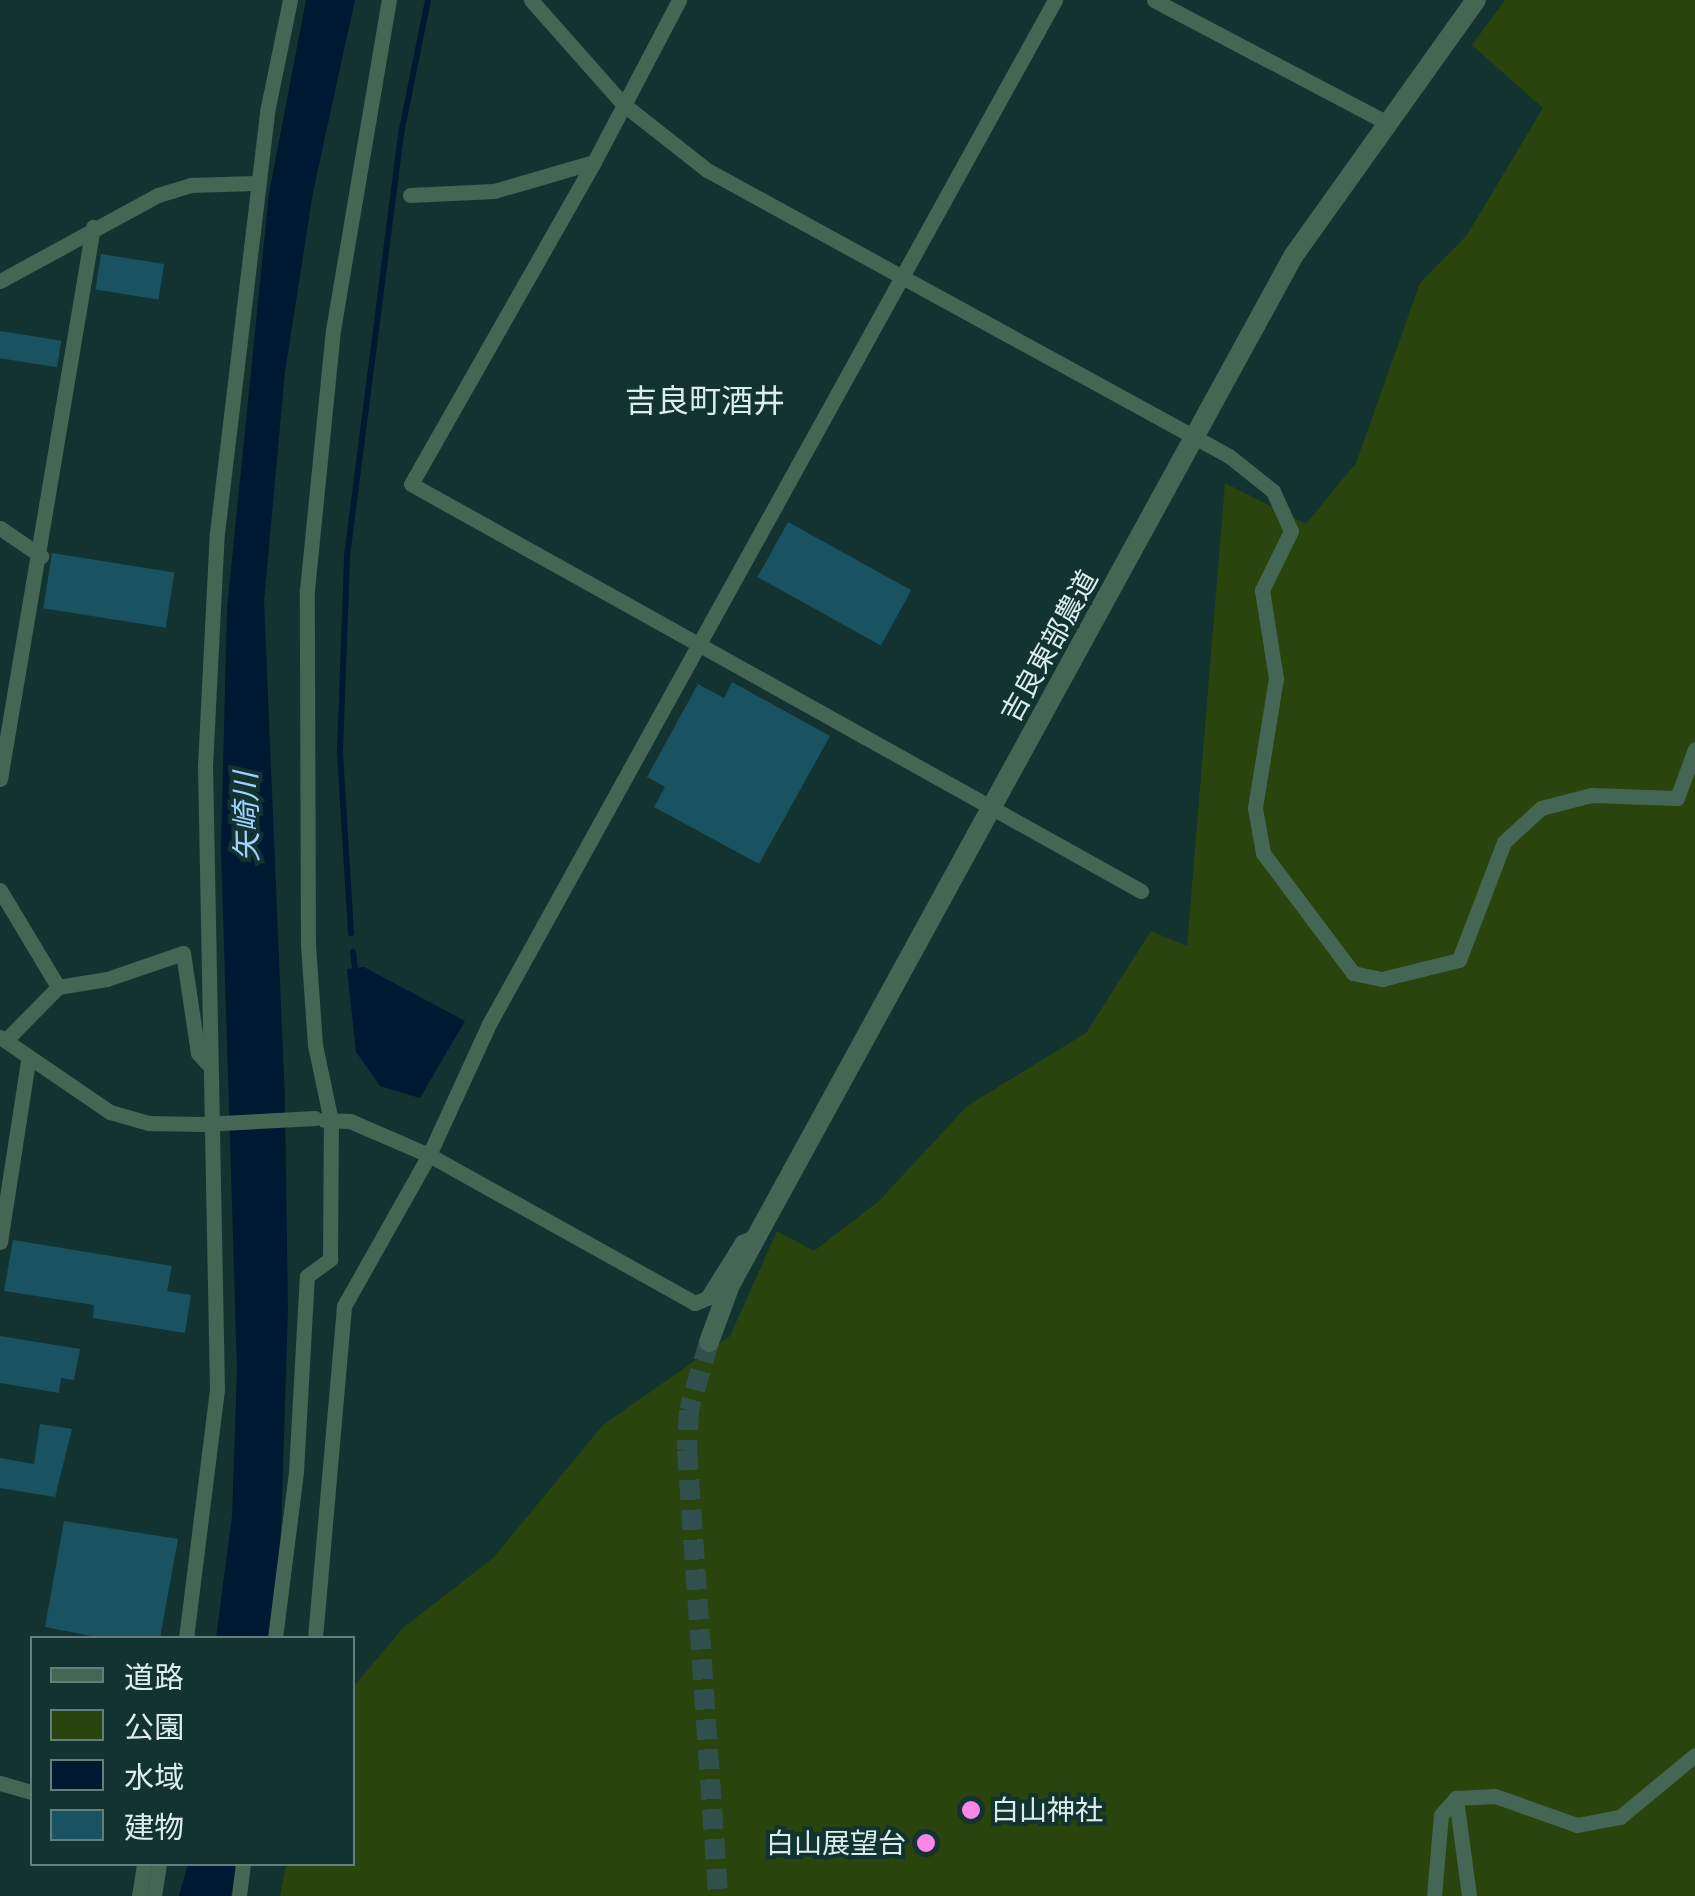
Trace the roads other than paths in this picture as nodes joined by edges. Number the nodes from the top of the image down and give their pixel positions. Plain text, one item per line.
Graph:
1 (290, 0) edge
2 (389, 0) edge
3 (531, 0) edge
4 (678, 0) edge
5 (1055, 0) edge
6 (1154, 0) edge
7 (1476, 0) edge
8 (623, 104) junction
9 (1385, 122) junction
10 (594, 162) junction
11 (258, 183) junction
12 (410, 196) dead end
13 (93, 227) junction
14 (901, 281) junction
15 (0, 282) edge
16 (1194, 441) junction
17 (0, 528) edge
18 (41, 556) junction
19 (699, 645) junction
20 (1695, 748) edge
21 (0, 779) edge
22 (990, 810) junction
23 (0, 890) edge
24 (1141, 891) dead end
25 (58, 987) junction
26 (3, 1038) edge
27 (28, 1061) junction
28 (207, 1063) junction
29 (323, 1120) junction
30 (429, 1154) junction
31 (760, 1234) junction
32 (0, 1242) edge
33 (710, 1342) tunnel mouth
34 (186, 1636) edge
35 (276, 1636) edge
36 (315, 1636) edge
37 (1695, 1755) edge
38 (0, 1783) edge
39 (30, 1791) edge
40 (1456, 1798) junction
41 (144, 1866) edge
42 (158, 1866) edge
43 (243, 1866) edge
44 (139, 1896) edge
45 (154, 1896) edge
46 (239, 1896) edge
47 (1434, 1896) edge
48 (1469, 1896) edge

1 - 11 street
2 - 29 street
3 - 8 street
4 - 8 street
5 - 14 street
6 - 9 street
7 - 9 street, 吉良東部農道
8 - 10 street
8 - 14 street
9 - 16 street, 吉良東部農道
10 - 12 street
10 - 19 street
11 - 13 street
11 - 28 street
13 - 15 street
13 - 18 street
14 - 16 street
14 - 19 street
16 - 20 street
16 - 22 street, 吉良東部農道
17 - 18 street
18 - 21 street
19 - 22 street
19 - 30 street
22 - 24 street
22 - 31 street, 吉良東部農道
23 - 25 street
25 - 26 street
25 - 28 street
26 - 27 street
27 - 29 street, bridge
27 - 32 street
28 - 34 street
29 - 30 street
29 - 35 street
30 - 31 street
30 - 36 street
31 - 33 street, 吉良東部農道
37 - 40 street
38 - 39 street
40 - 47 street
40 - 48 street
41 - 44 street
42 - 45 street
43 - 46 street

